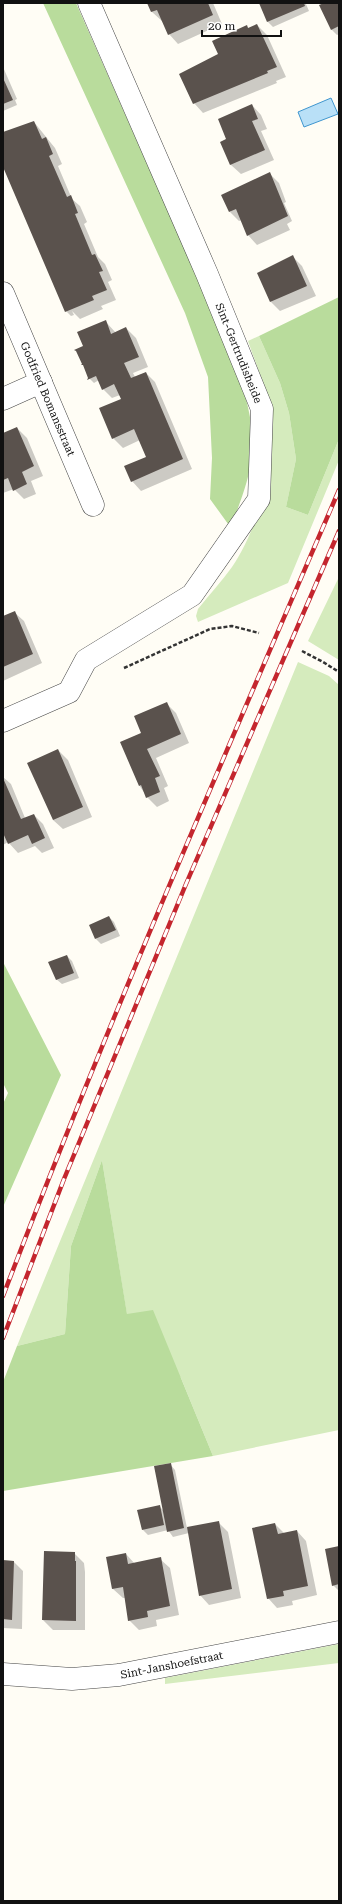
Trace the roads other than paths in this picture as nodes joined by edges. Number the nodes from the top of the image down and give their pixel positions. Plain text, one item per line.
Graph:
1 (89, 3) edge
2 (3, 294) edge
3 (41, 382) junction
4 (3, 399) edge
5 (93, 504) dead end
6 (3, 721) edge
7 (339, 1632) edge
8 (3, 1674) edge

1 - 6 street, Sint-Gertrudisheide
2 - 3 street, Godfried Bomansstraat
3 - 4 street
3 - 5 street, Godfried Bomansstraat
7 - 8 street, Sint-Janshoefstraat

